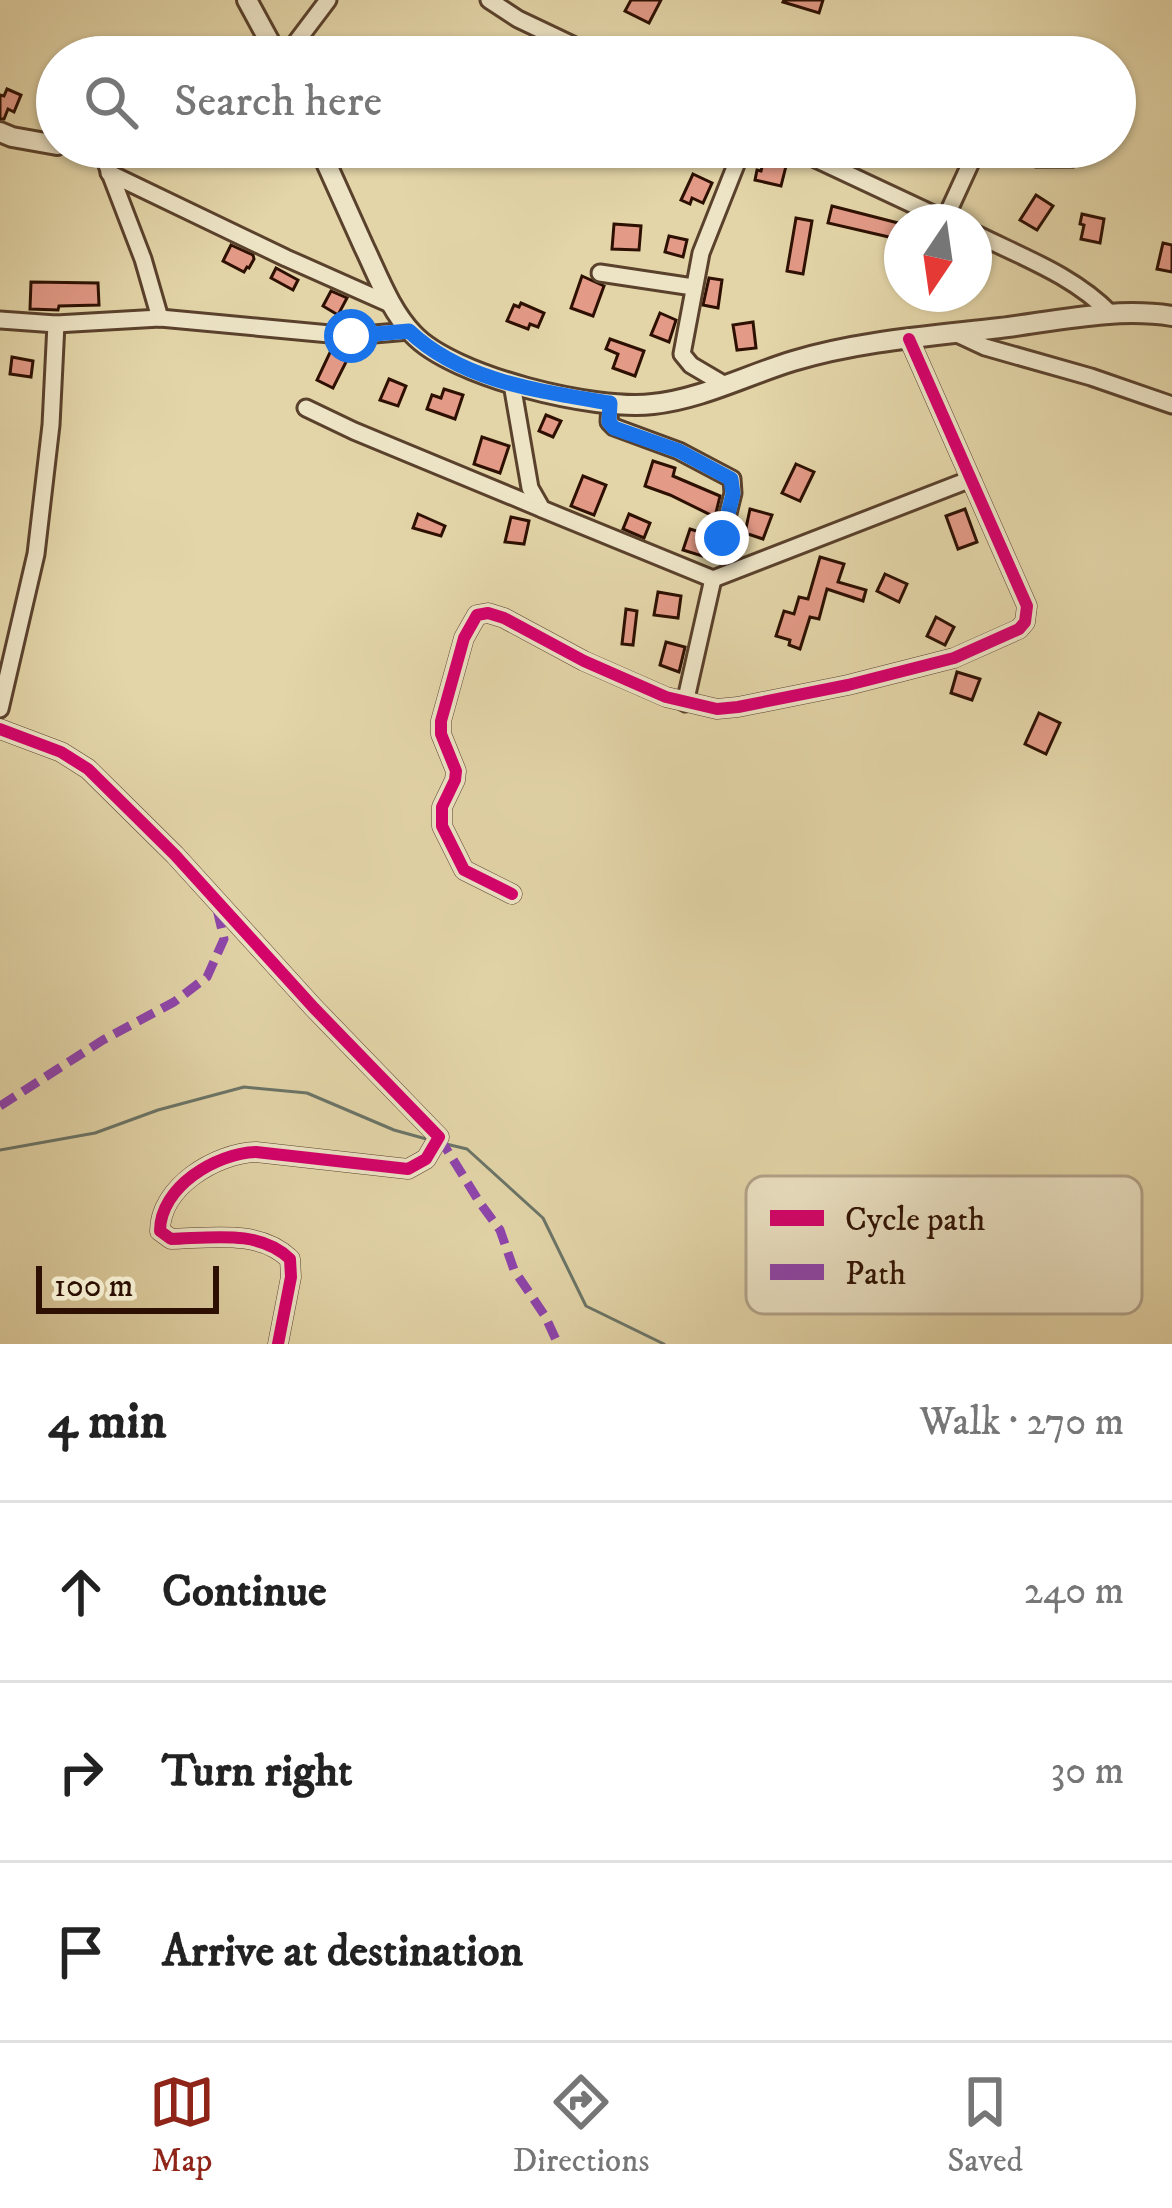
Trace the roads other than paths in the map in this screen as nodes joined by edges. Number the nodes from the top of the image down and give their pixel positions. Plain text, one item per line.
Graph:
1 (247, 0) edge
2 (328, 0) edge
3 (489, 0) edge
4 (266, 36) edge
5 (301, 36) edge
6 (554, 36) edge
7 (0, 132) edge
8 (36, 141) edge
9 (108, 168) edge
10 (329, 168) edge
11 (734, 168) edge
12 (835, 168) edge
13 (969, 168) edge
14 (109, 172) junction
15 (912, 204) edge
16 (955, 204) edge
17 (992, 242) edge
18 (600, 273) dead end
19 (693, 287) junction
20 (392, 305) junction
21 (1111, 314) junction
22 (1172, 316) edge
23 (160, 318) junction
24 (0, 320) edge
25 (56, 324) junction
26 (409, 331) junction
27 (955, 333) junction
28 (909, 339) junction
29 (512, 384) junction
30 (724, 385) junction
31 (610, 403) junction
32 (1172, 405) edge
33 (306, 407) dead end
34 (971, 479) junction
35 (542, 509) junction
36 (722, 538) dead end
37 (713, 579) junction
38 (685, 703) junction
39 (0, 709) edge
40 (0, 729) edge
41 (512, 895) dead end
42 (278, 1344) edge

1 - 4 street
2 - 5 street
3 - 6 street
7 - 8 street
9 - 14 street
10 - 20 street
11 - 19 street
12 - 15 street
13 - 16 street
14 - 20 street
14 - 23 street
17 - 21 street
18 - 19 street
19 - 30 street
20 - 26 street
21 - 22 street
21 - 27 street
23 - 25 street
23 - 26 street
24 - 25 street
25 - 39 street
26 - 29 street
27 - 28 street
27 - 32 street
28 - 30 street
28 - 34 street
29 - 31 street
29 - 35 street
30 - 31 street
31 - 36 street
33 - 35 street
34 - 37 street
34 - 38 street
35 - 37 street
37 - 38 street
38 - 41 street
40 - 42 street

